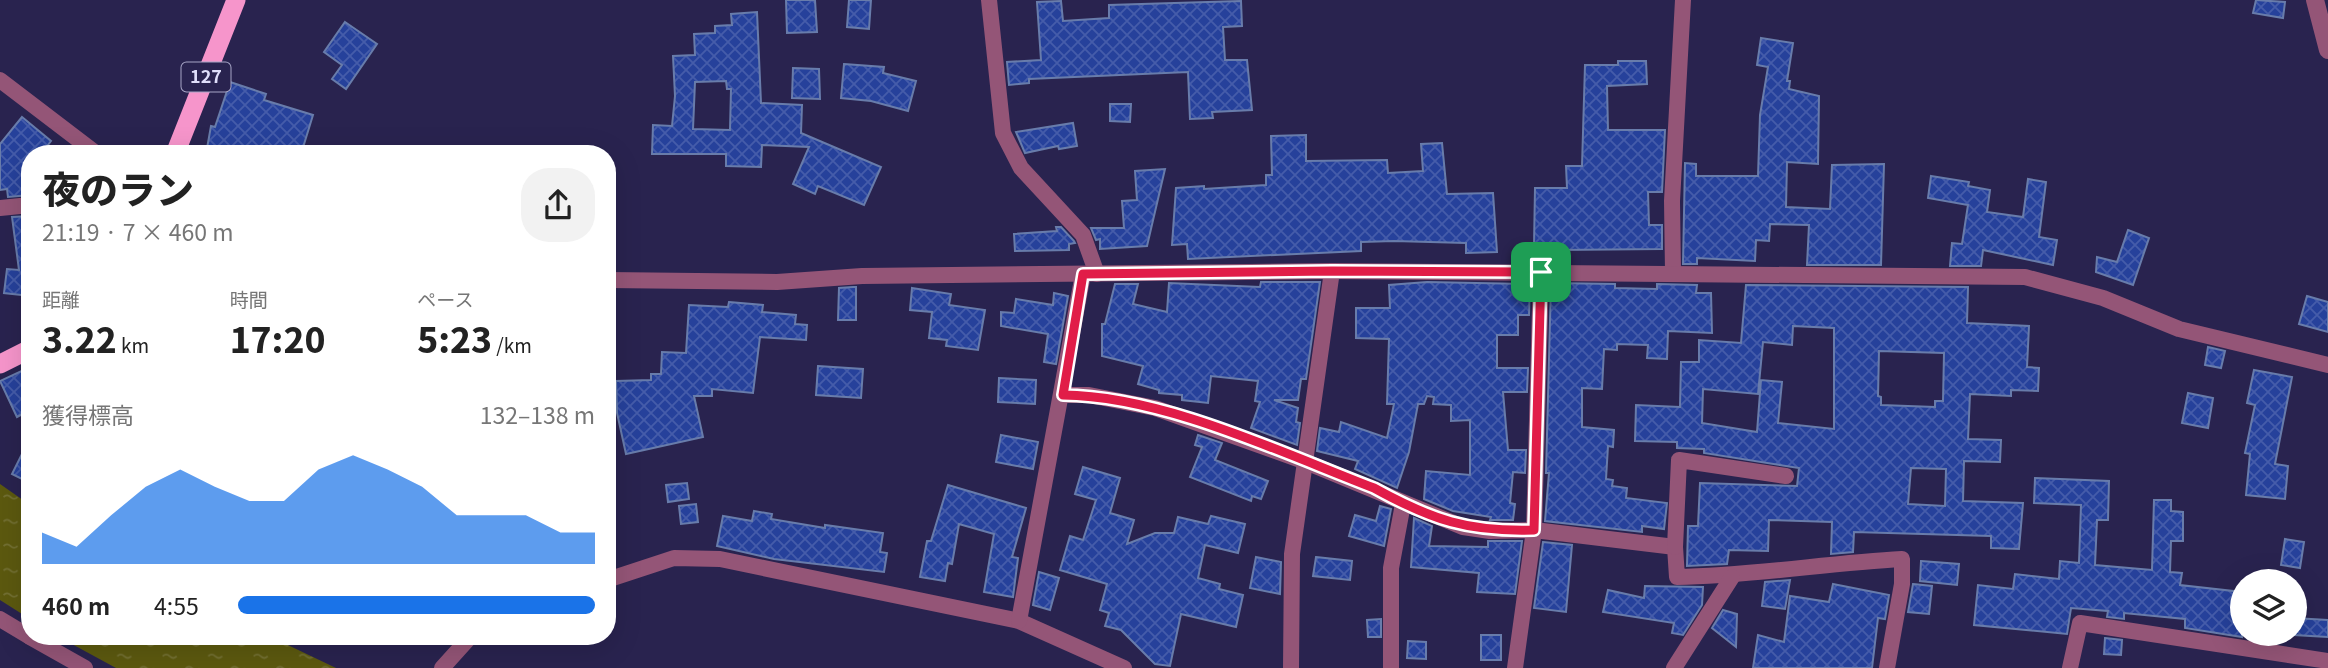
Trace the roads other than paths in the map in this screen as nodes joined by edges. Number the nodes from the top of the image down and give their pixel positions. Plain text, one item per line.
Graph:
1 (236, 0) edge
2 (989, 0) edge
3 (1683, 0) edge
4 (2315, 0) edge
5 (2328, 50) edge
6 (0, 80) edge
7 (85, 145) edge
8 (179, 145) edge
9 (21, 206) edge
10 (0, 208) edge
11 (1332, 271) junction
12 (1541, 272) junction
13 (1673, 272) junction
14 (1090, 274) junction
15 (616, 280) edge
16 (21, 354) edge
17 (0, 364) edge
18 (2328, 365) edge
19 (1063, 395) junction
20 (1306, 462) junction
21 (1786, 476) dead end
22 (1403, 504) junction
23 (1534, 530) junction
24 (1675, 547) junction
25 (616, 577) edge
26 (1732, 577) junction
27 (0, 619) edge
28 (1019, 621) junction
29 (21, 632) edge
30 (44, 645) edge
31 (463, 645) edge
32 (2328, 662) edge
33 (85, 668) edge
34 (442, 668) edge
35 (1124, 668) edge
36 (1291, 668) edge
37 (1391, 668) edge
38 (1515, 668) edge
39 (1674, 668) edge
40 (1887, 668) edge
41 (2070, 668) edge

1 - 8 highway, 127
2 - 14 street
3 - 13 street
4 - 5 street
6 - 7 street
9 - 10 street
11 - 12 street
11 - 14 street
11 - 20 street
12 - 13 street
12 - 23 street
13 - 18 street
14 - 15 street
14 - 19 street
16 - 17 highway
19 - 20 street
19 - 28 street
20 - 22 street
20 - 36 street
21 - 24 street
22 - 23 street
22 - 37 street
23 - 24 street
23 - 38 street
24 - 26 street
25 - 28 street
26 - 39 street
26 - 40 street
27 - 29 street
28 - 35 street
30 - 33 street
31 - 34 street
32 - 41 street

